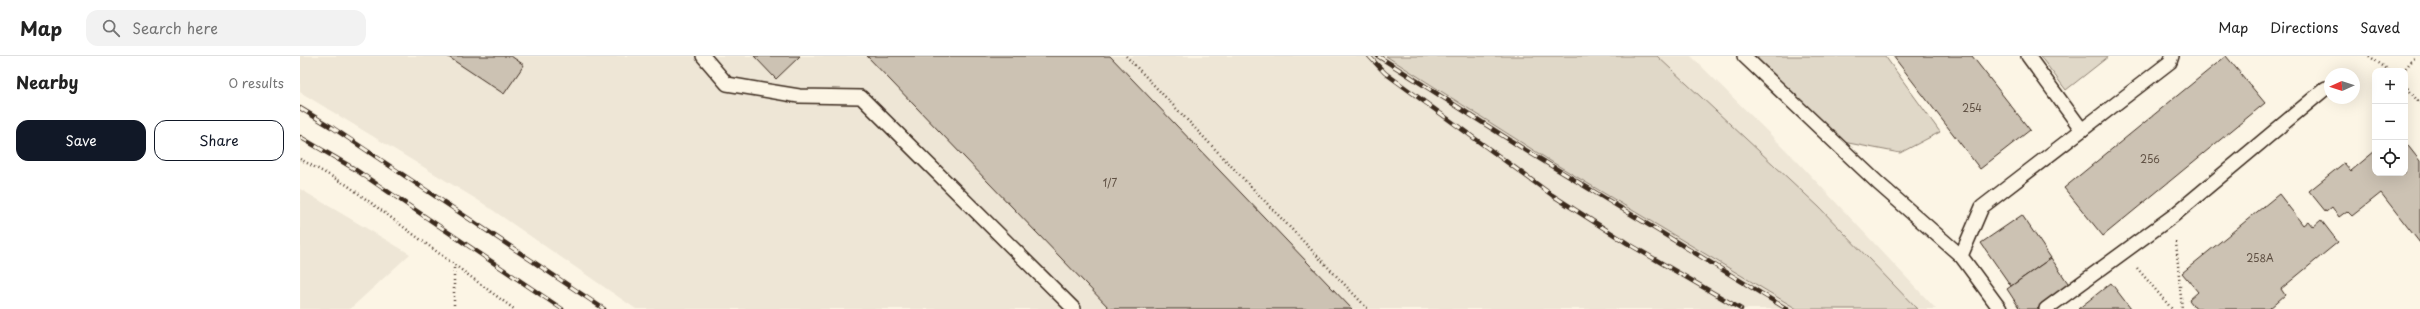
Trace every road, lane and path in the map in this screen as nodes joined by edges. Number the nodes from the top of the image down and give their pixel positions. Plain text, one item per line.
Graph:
1 (703, 56) edge
2 (1126, 56) edge
3 (1744, 56) edge
4 (2028, 56) edge
5 (2172, 56) edge
6 (2369, 56) edge
7 (2416, 56) edge
8 (2386, 68) edge
9 (2406, 68) edge
10 (2408, 89) edge
11 (2324, 90) edge
12 (2420, 104) edge
13 (2082, 130) junction
14 (300, 159) edge
15 (2173, 216) junction
16 (2123, 252) junction
17 (1961, 256) junction
18 (454, 265) junction
19 (454, 309) edge
20 (514, 309) edge
21 (1074, 309) edge
22 (1368, 309) edge
23 (2000, 309) edge
24 (2046, 309) edge
25 (2172, 309) edge
26 (2182, 309) edge

1 - 21 lane
2 - 22 path
3 - 17 lane
4 - 13 lane
5 - 13 lane
6 - 8 path
7 - 9 path
10 - 12 path
11 - 15 lane
13 - 17 lane
14 - 18 path
15 - 16 lane
15 - 26 path
16 - 24 lane
16 - 25 path
17 - 23 lane
18 - 19 path
18 - 20 path

